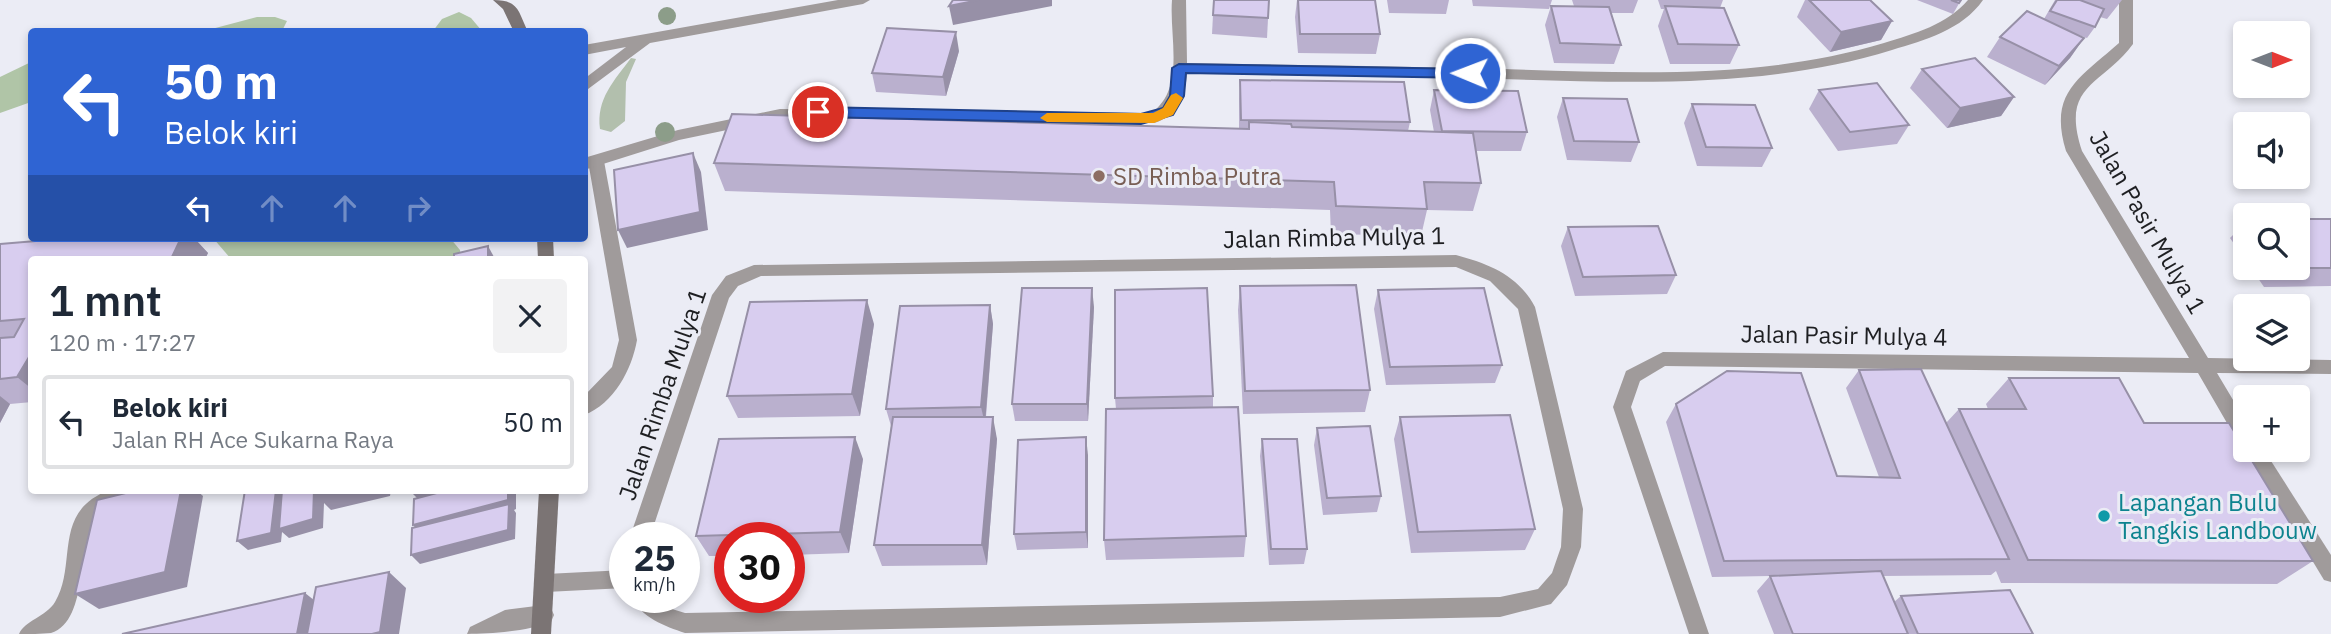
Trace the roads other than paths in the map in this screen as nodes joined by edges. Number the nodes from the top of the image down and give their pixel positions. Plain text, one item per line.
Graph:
1 (500, 0) edge
2 (863, 0) edge
3 (1180, 0) edge
4 (1976, 0) edge
5 (2126, 0) edge
6 (519, 28) edge
7 (648, 38) junction
8 (588, 49) edge
9 (1179, 68) junction
10 (588, 84) edge
11 (590, 163) edge
12 (2200, 364) junction
13 (2331, 367) edge
14 (588, 403) edge
15 (2233, 417) edge
16 (2262, 462) edge
17 (125, 494) edge
18 (549, 494) edge
19 (645, 522) edge
20 (2331, 573) edge
21 (609, 580) edge
22 (546, 583) junction
23 (661, 613) edge
24 (505, 621) junction
25 (542, 625) edge
26 (29, 634) edge
27 (477, 634) edge
28 (487, 634) edge
29 (1699, 634) edge

1 - 6 main road
2 - 7 street
3 - 9 street
4 - 9 street
5 - 12 street, Jalan Pasir Mulya 1
7 - 8 street
7 - 10 street
9 - 11 street
11 - 14 street
12 - 13 street, Jalan Pasir Mulya 4
12 - 15 street, Jalan Pasir Mulya 1
12 - 29 street, Jalan Pasir Mulya 4
16 - 20 street
17 - 26 street
18 - 22 main road
19 - 23 street, Jalan Rimba Mulya 1
21 - 22 street
22 - 25 main road
24 - 25 street
24 - 27 street
24 - 28 street

